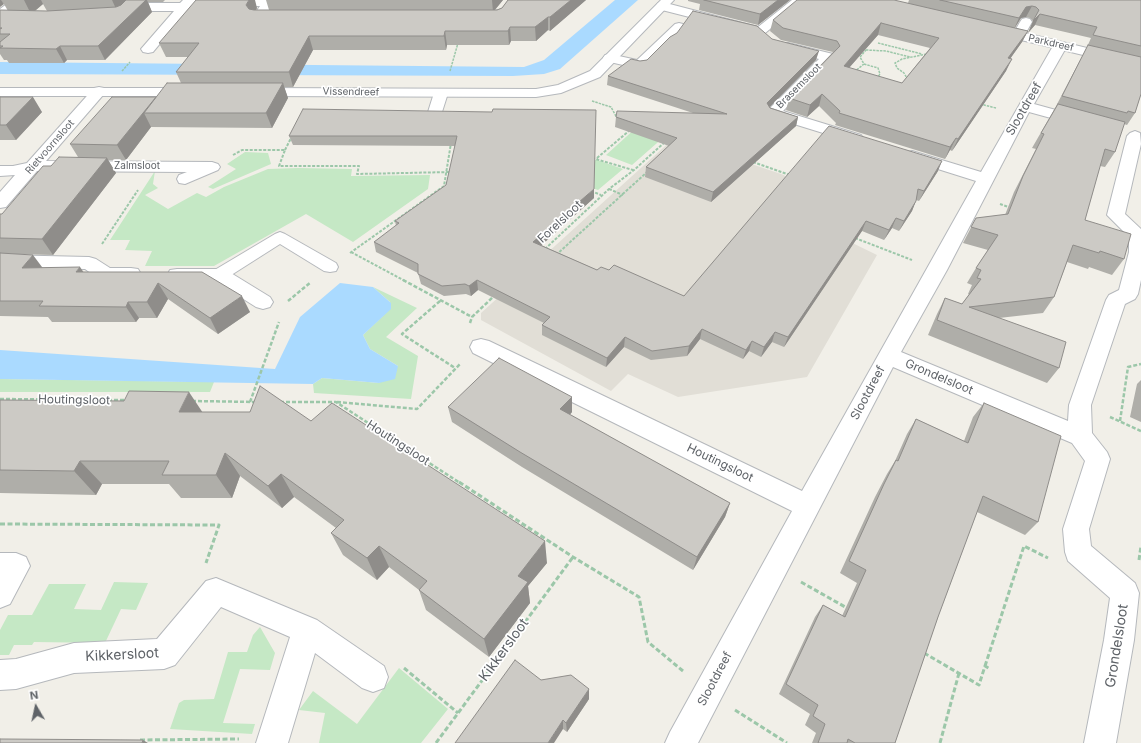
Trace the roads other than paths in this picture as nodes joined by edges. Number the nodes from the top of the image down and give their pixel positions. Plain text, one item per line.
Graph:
1 (18, 0) edge
2 (799, 0) edge
3 (187, 3) edge
4 (665, 3) edge
5 (0, 14) edge
6 (114, 15) edge
7 (288, 18) edge
8 (0, 19) edge
9 (13, 19) edge
10 (1026, 22) edge
11 (679, 27) edge
12 (987, 28) edge
13 (760, 31) junction
14 (1018, 36) junction
15 (1060, 46) junction
16 (148, 49) dead end
17 (610, 58) junction
18 (1141, 64) edge
19 (99, 91) junction
20 (0, 92) edge
21 (206, 92) edge
22 (245, 92) edge
23 (441, 93) junction
24 (1023, 110) junction
25 (420, 112) edge
26 (436, 112) junction
27 (457, 112) edge
28 (1091, 124) edge
29 (1132, 130) edge
30 (872, 143) edge
31 (902, 153) edge
32 (34, 166) junction
33 (0, 171) edge
34 (186, 179) dead end
35 (981, 187) junction
36 (0, 203) edge
37 (0, 261) edge
38 (330, 267) road end
39 (219, 275) junction
40 (263, 302) dead end
41 (481, 347) road end
42 (888, 356) junction
43 (1080, 436) junction
44 (807, 506) junction
45 (0, 566) edge
46 (0, 594) edge
47 (307, 630) junction
48 (0, 675) edge
49 (373, 676) road end
50 (273, 741) edge
51 (681, 743) edge
52 (1100, 743) edge

1 - 5 lane
2 - 13 street
3 - 6 street
3 - 7 street
3 - 16 street
4 - 13 street
4 - 17 street, Vissendreef
8 - 9 street
10 - 14 street
11 - 17 street
12 - 14 street, Parkdreef
13 - 30 street, Brasemsloot
14 - 15 street, Parkdreef
15 - 18 street, Parkdreef
15 - 24 street, Slootdreef
17 - 23 street, Vissendreef
19 - 20 street
19 - 21 street
19 - 32 street, Rietvoornsloot
22 - 23 street, Vissendreef
23 - 26 street
24 - 28 street
24 - 35 street, Slootdreef
25 - 26 street
26 - 27 street
29 - 43 street
31 - 35 street
32 - 33 street, Zalmsloot
32 - 34 street, Zalmsloot
32 - 36 street, Rietvoornsloot
35 - 42 street, Slootdreef
37 - 39 street
38 - 39 lane
39 - 40 street
41 - 44 street, Houtingsloot
42 - 43 street, Grondelsloot
42 - 44 street, Slootdreef
43 - 52 street, Grondelsloot
44 - 51 street, Slootdreef
45 - 46 street
47 - 48 street, Kikkersloot
47 - 49 street
47 - 50 street

